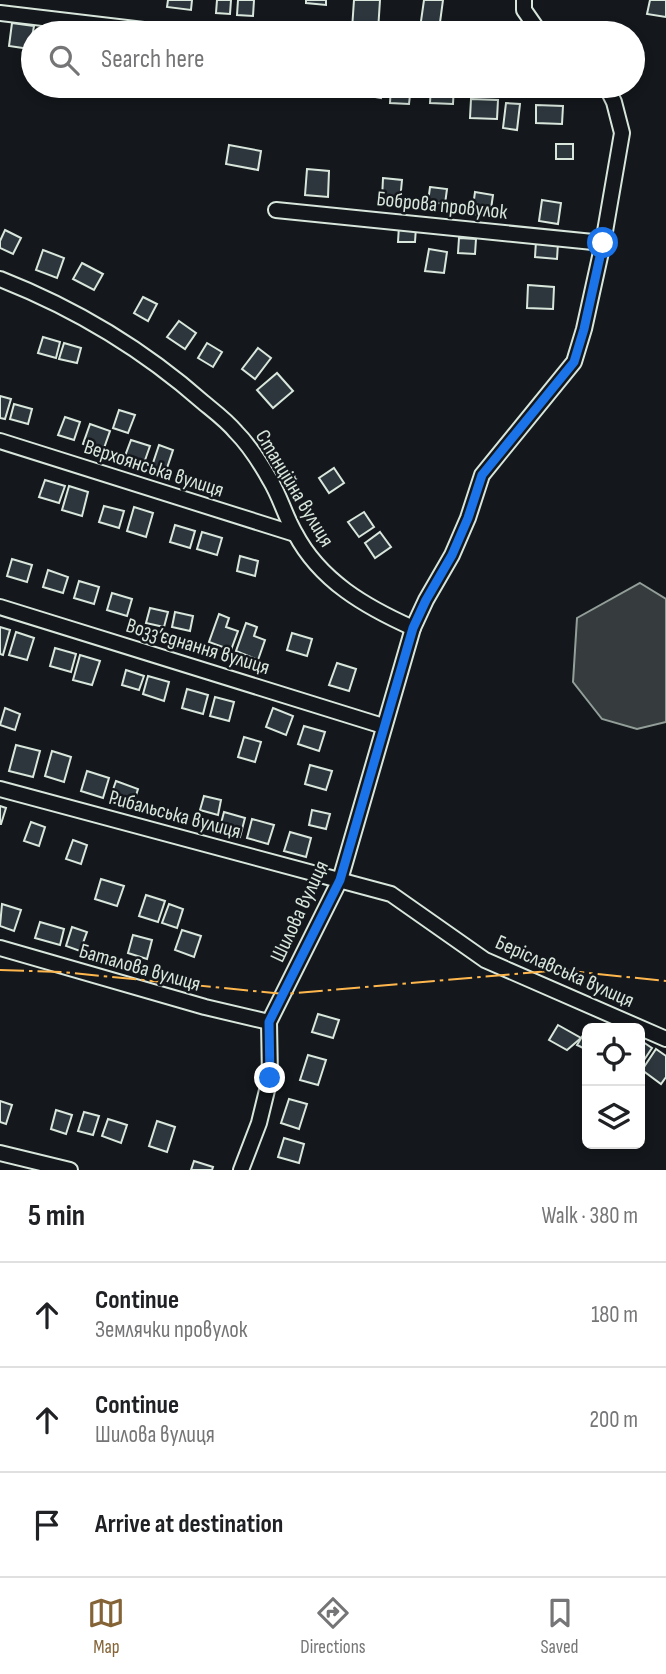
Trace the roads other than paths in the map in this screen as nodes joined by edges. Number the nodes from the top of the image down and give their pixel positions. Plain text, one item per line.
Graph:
1 (524, 0) edge
2 (0, 13) edge
3 (68, 21) edge
4 (532, 21) edge
5 (612, 98) edge
6 (276, 210) dead end
7 (603, 243) junction
8 (0, 279) edge
9 (0, 441) edge
10 (295, 534) junction
11 (0, 607) edge
12 (413, 628) junction
13 (383, 726) junction
14 (0, 789) edge
15 (340, 880) junction
16 (0, 948) edge
17 (269, 1022) junction
18 (666, 1039) edge
19 (0, 1153) edge
20 (70, 1170) edge
21 (241, 1170) edge

1 - 4 street
2 - 3 street
5 - 7 street, Шилова вулиця
6 - 7 street, Боброва провулок
7 - 12 street, Шилова вулиця
8 - 10 street, Станційна вулиця
9 - 10 street, Верхоянська вулиця
10 - 12 street, Станційна вулиця
11 - 13 street, Возз’єднання вулиця
12 - 13 street, Шилова вулиця
13 - 15 street, Шилова вулиця
14 - 15 street, Рибальська вулиця
15 - 17 street, Шилова вулиця
15 - 18 street, Беріславська вулиця
16 - 17 street, Баталова вулиця
17 - 21 street, Шилова вулиця
19 - 20 street

